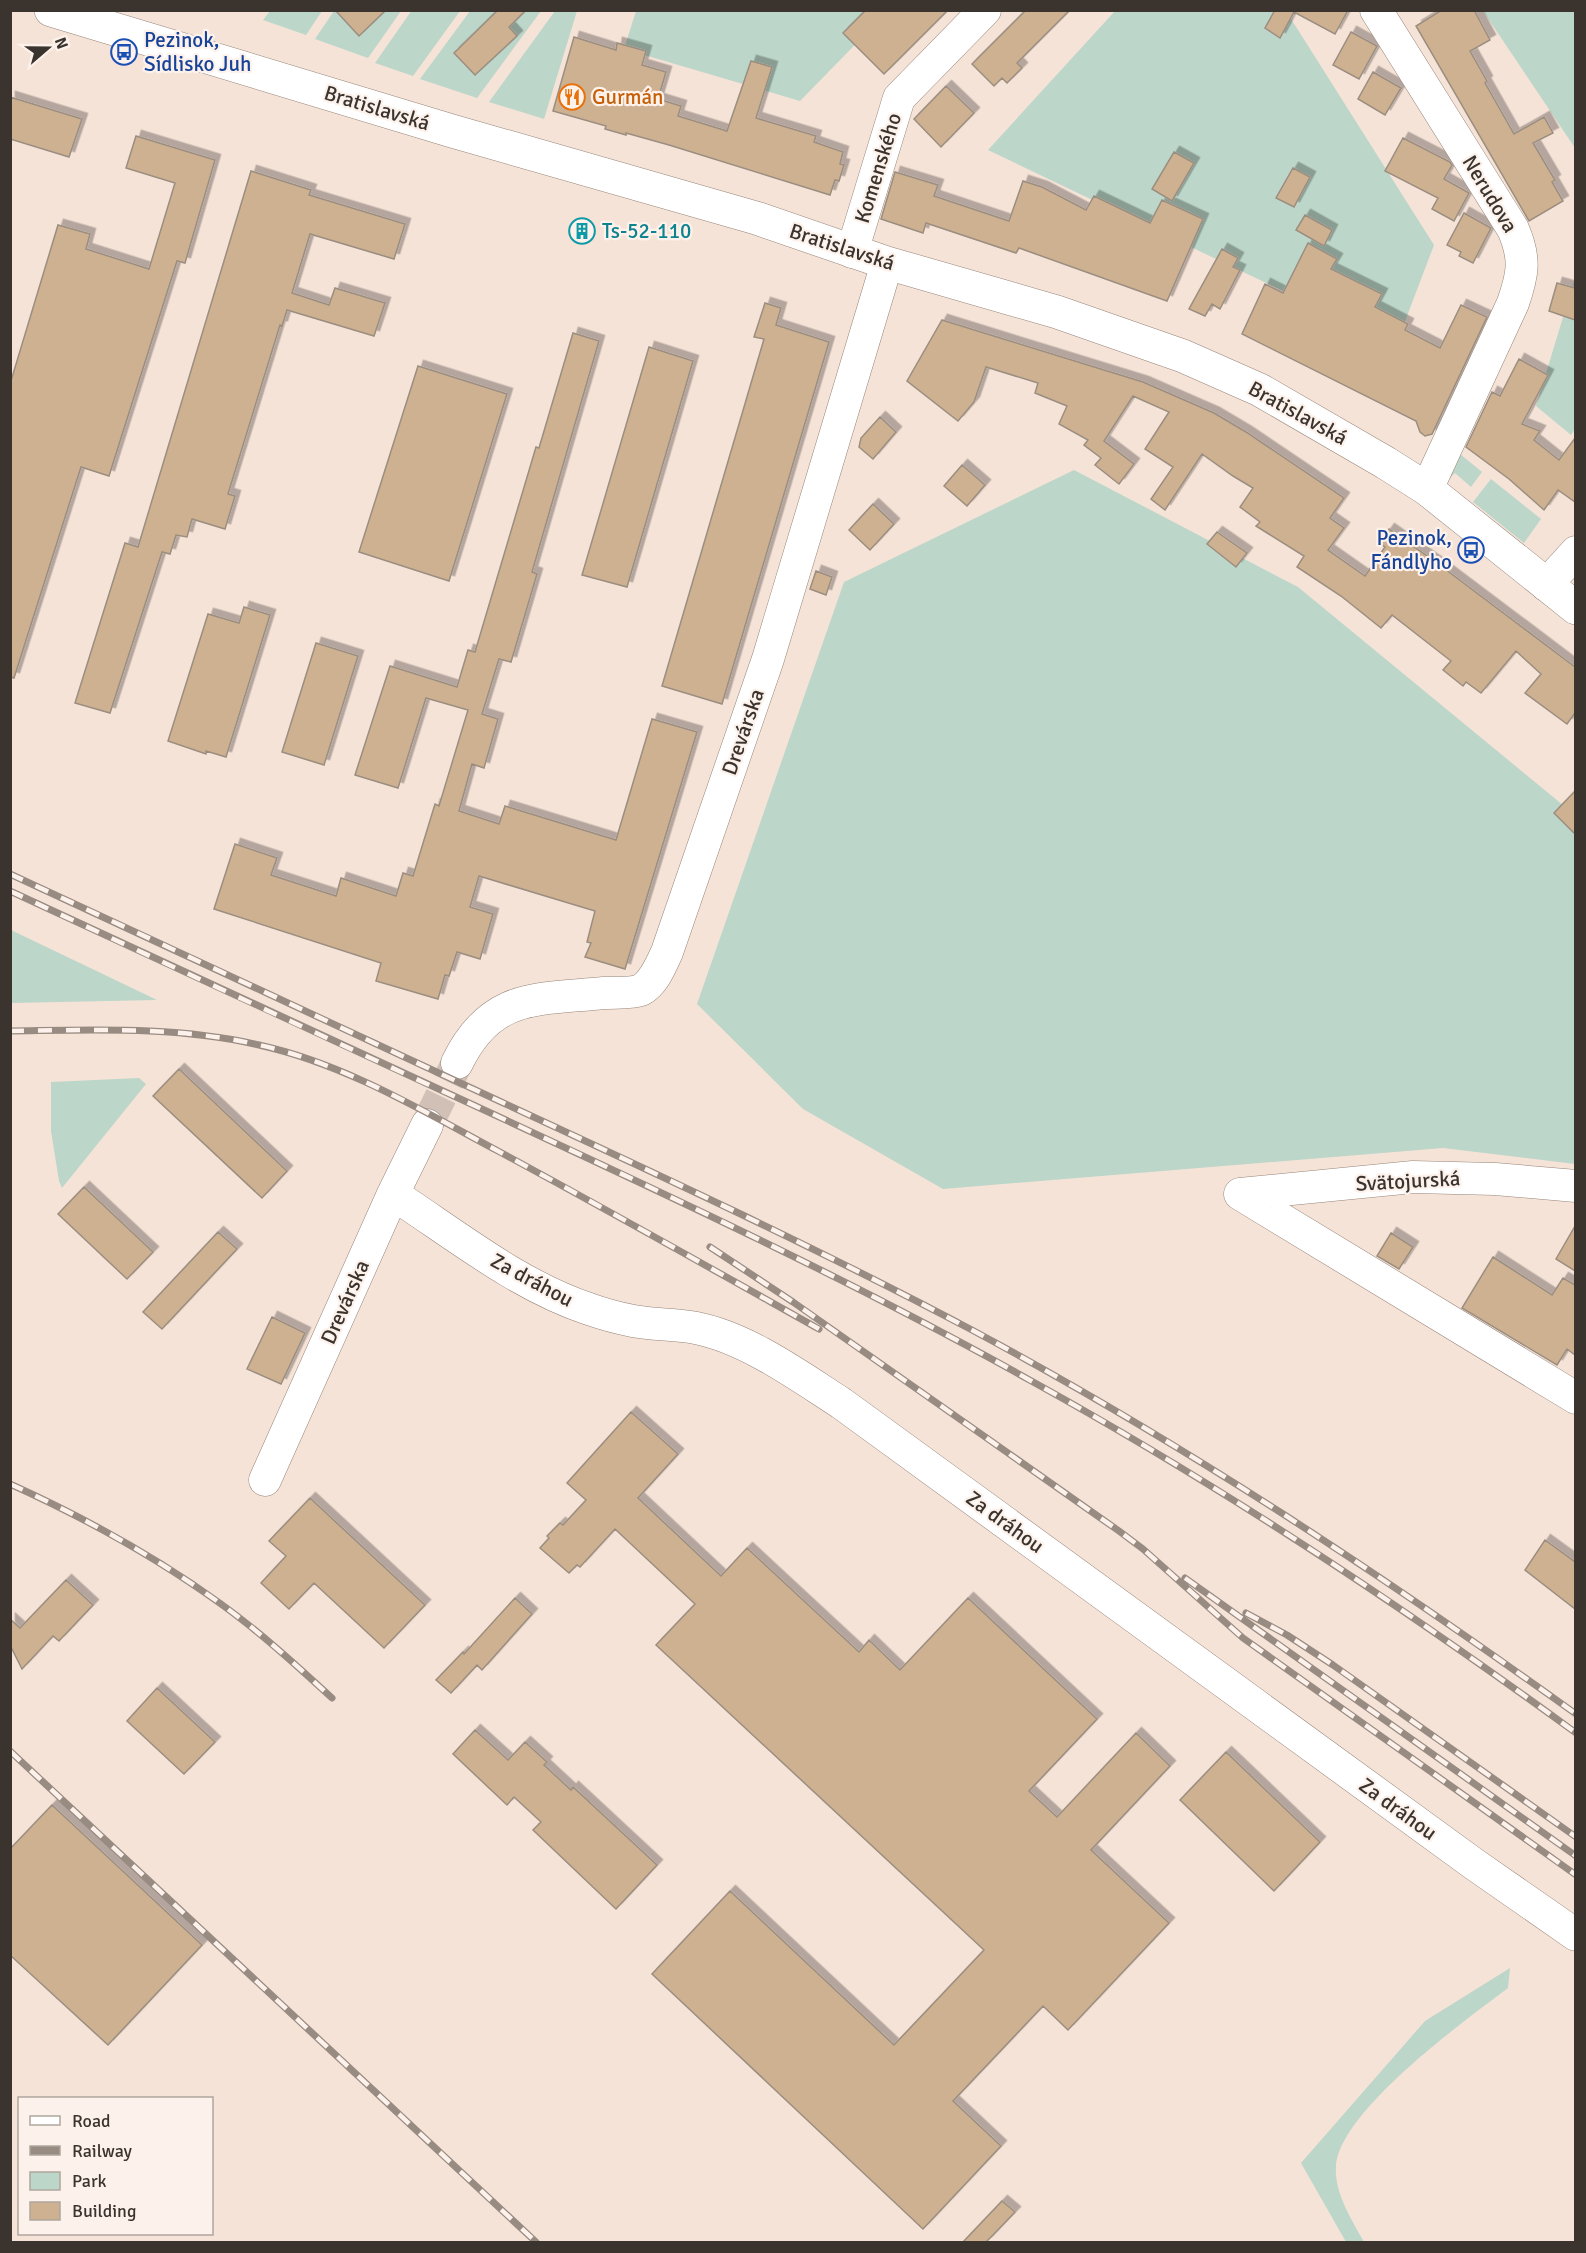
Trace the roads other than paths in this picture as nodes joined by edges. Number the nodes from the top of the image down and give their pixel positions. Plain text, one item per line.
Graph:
1 (51, 10) edge
2 (985, 10) edge
3 (1376, 10) edge
4 (852, 252) junction
5 (887, 263) junction
6 (1427, 489) junction
7 (1575, 552) edge
8 (1546, 585) junction
9 (1575, 608) edge
10 (457, 1063) tunnel mouth
11 (427, 1125) tunnel mouth
12 (1575, 1186) edge
13 (393, 1194) junction
14 (1575, 1398) edge
15 (266, 1480) dead end
16 (1575, 1935) edge

1 - 4 main road, Bratislavská
2 - 4 street, Komenského
3 - 6 street, Nerudova
4 - 5 main road, Bratislavská
5 - 6 main road, Bratislavská
5 - 10 street, Drevárska
6 - 8 main road, Bratislavská
7 - 8 street
8 - 9 main road, Bratislavská
11 - 13 street, Drevárska
12 - 14 street, Svätojurská
13 - 15 street, Drevárska
13 - 16 street, Za dráhou

